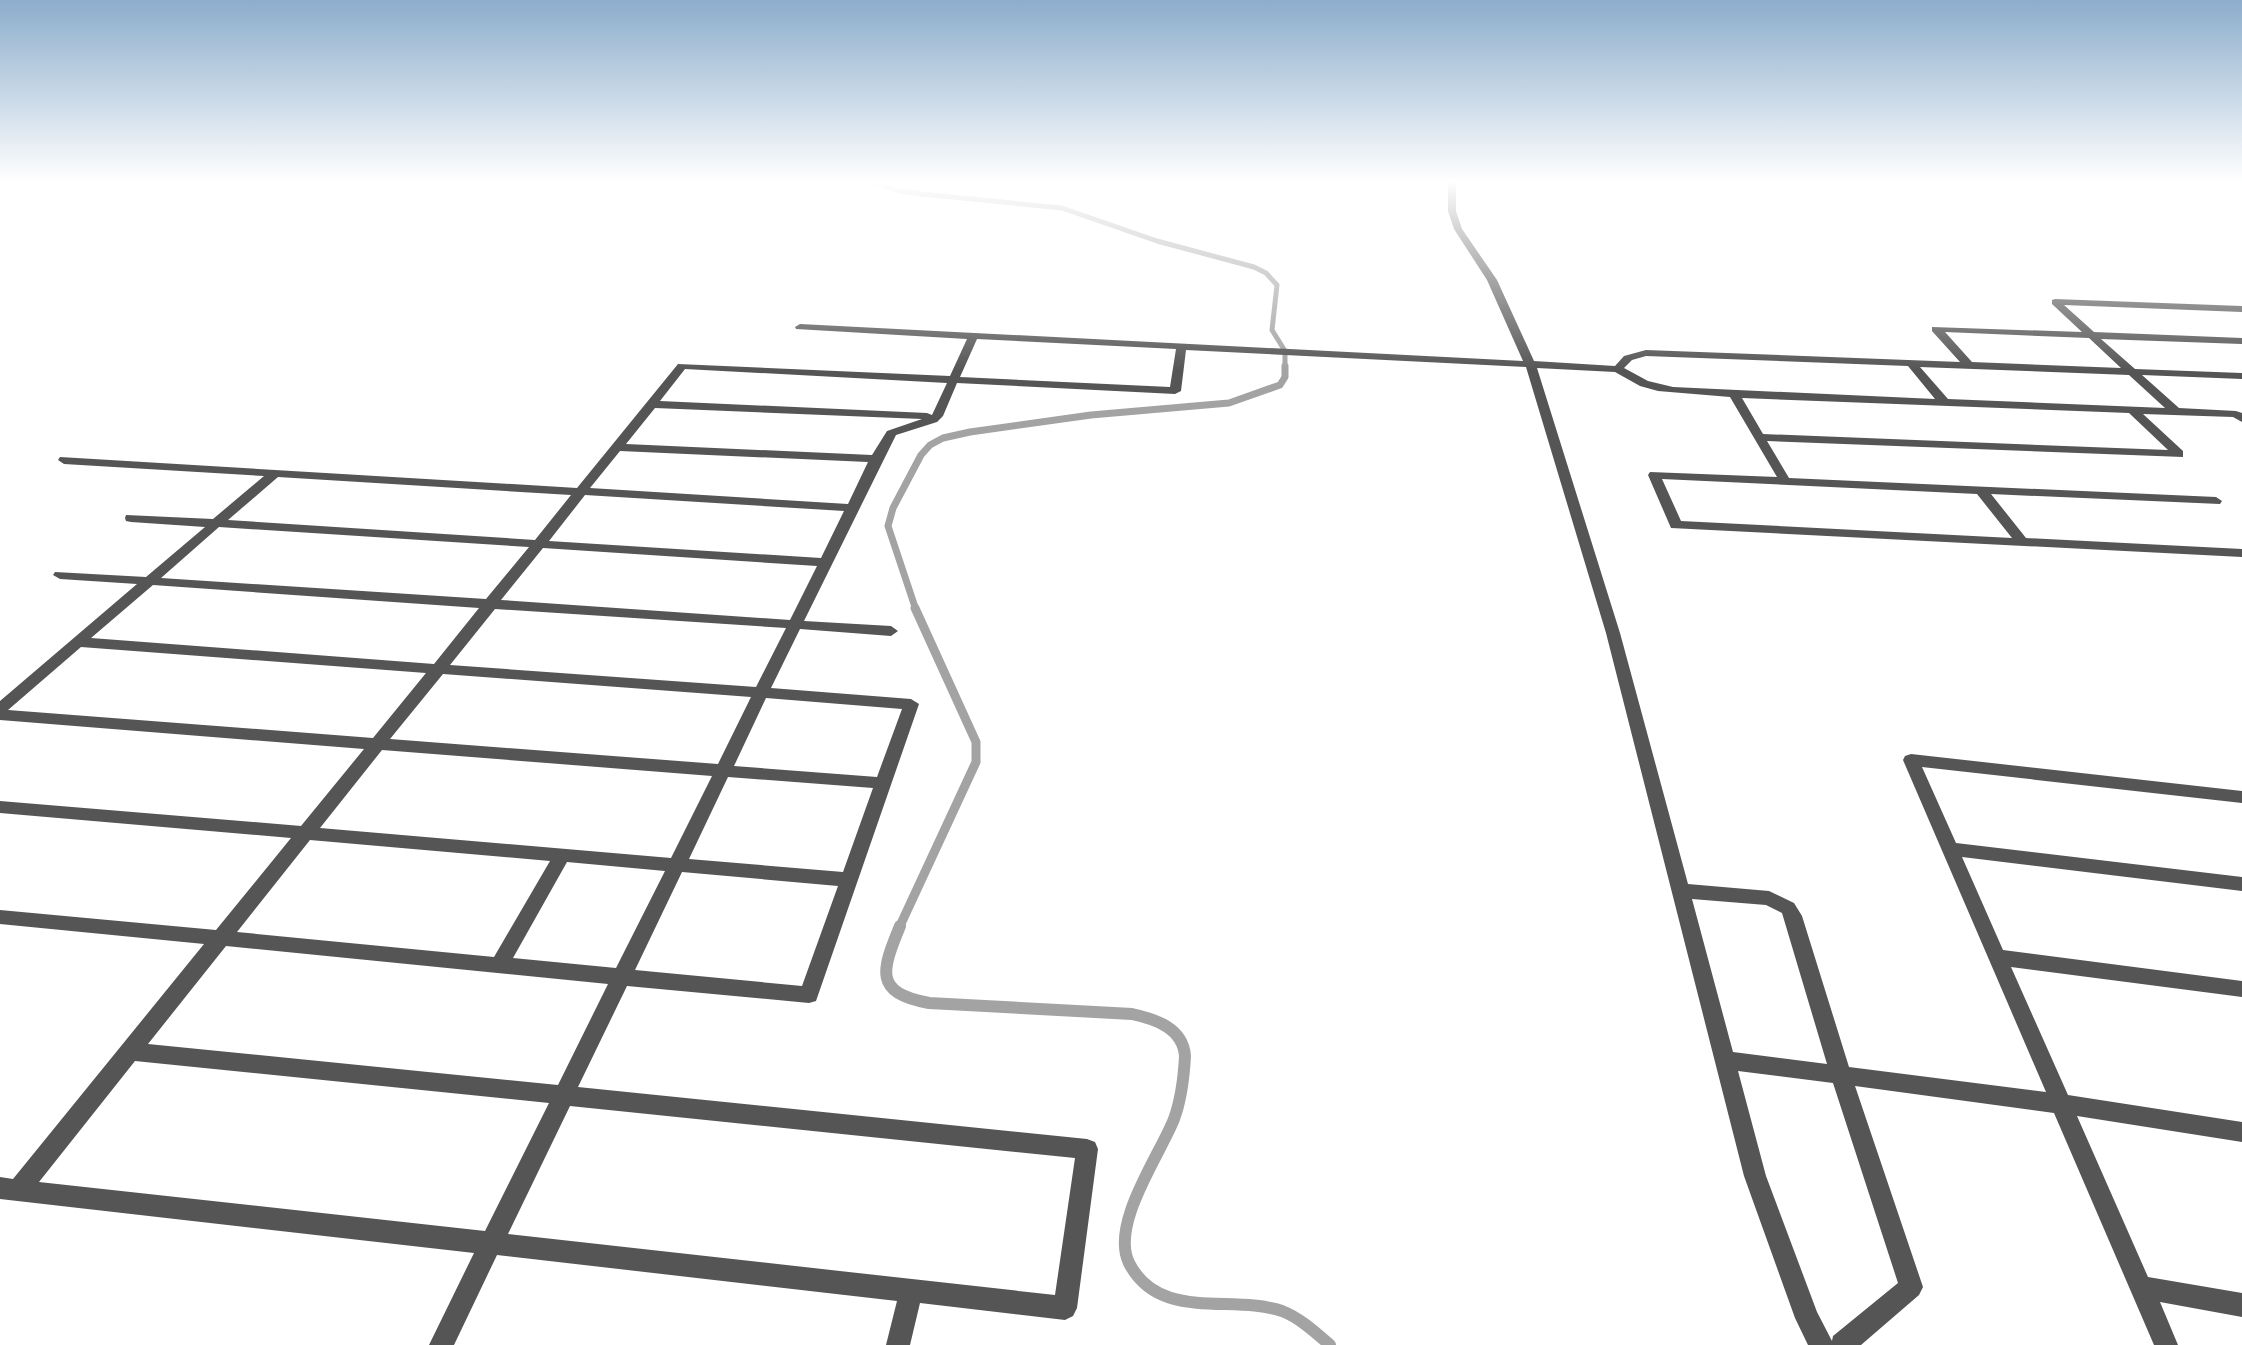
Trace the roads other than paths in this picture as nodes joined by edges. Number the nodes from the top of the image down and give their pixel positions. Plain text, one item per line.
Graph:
1 (1469, 246) edge
2 (2242, 309) edge
3 (800, 327) dead end
4 (2092, 335) junction
5 (973, 337) junction
6 (2242, 341) edge
7 (1181, 348) junction
8 (1911, 363) junction
9 (1531, 366) junction
10 (1969, 366) junction
11 (1618, 369) junction
12 (2132, 371) junction
13 (2242, 376) edge
14 (952, 380) junction
15 (1734, 394) junction
16 (1944, 402) junction
17 (651, 405) junction
18 (2131, 409) junction
19 (2175, 411) junction
20 (937, 416) junction
21 (2242, 419) edge
22 (1759, 437) junction
23 (617, 447) junction
24 (876, 459) junction
25 (64, 460) dead end
26 (275, 473) junction
27 (1785, 481) junction
28 (1981, 490) junction
29 (580, 492) junction
30 (2216, 501) dead end
31 (852, 508) junction
32 (131, 518) dead end
33 (216, 523) junction
34 (2022, 542) junction
35 (539, 543) junction
36 (2242, 553) edge
37 (825, 562) junction
38 (60, 575) dead end
39 (150, 580) junction
40 (490, 603) junction
41 (795, 624) junction
42 (891, 631) dead end
43 (78, 642) junction
44 (438, 669) junction
45 (761, 692) junction
46 (0, 709) edge
47 (0, 714) edge
48 (379, 742) junction
49 (723, 770) junction
50 (884, 783) junction
51 (2242, 797) edge
52 (0, 807) edge
53 (305, 834) junction
54 (1950, 849) junction
55 (562, 856) junction
56 (676, 866) junction
57 (850, 880) junction
58 (2242, 884) edge
59 (1681, 891) junction
60 (0, 917) edge
61 (221, 938) junction
62 (1997, 957) junction
63 (500, 965) junction
64 (623, 977) junction
65 (2242, 989) edge
66 (130, 1051) junction
67 (1725, 1060) junction
68 (1841, 1075) junction
69 (564, 1095) junction
70 (2061, 1104) junction
71 (2242, 1132) edge
72 (9, 1189) edge
73 (491, 1243) junction
74 (2141, 1287) junction
75 (911, 1290) junction
76 (2242, 1305) edge
77 (441, 1345) edge
78 (898, 1345) edge
79 (1821, 1345) edge
80 (1842, 1345) edge
81 (2166, 1345) edge

1 - 9 street
2 - 4 street
3 - 5 street
4 - 6 street
4 - 10 street
4 - 12 street
5 - 7 street
5 - 14 street
7 - 9 street
7 - 14 street
8 - 10 street
8 - 11 street
8 - 16 street
9 - 11 street
9 - 59 street
10 - 12 street
11 - 15 street
12 - 13 street
12 - 19 street
14 - 17 street
14 - 20 street
15 - 16 street
15 - 22 street
16 - 18 street
17 - 20 street
17 - 23 street
18 - 19 street
18 - 22 street
19 - 21 street
20 - 24 street
22 - 27 street
23 - 24 street
23 - 29 street
24 - 31 street
25 - 26 street
26 - 29 street
26 - 33 street
27 - 28 street
27 - 34 street
28 - 30 street
28 - 34 street
29 - 31 street
29 - 35 street
31 - 37 street
32 - 33 street
33 - 35 street
33 - 39 street
34 - 36 street
35 - 37 street
35 - 40 street
37 - 41 street
38 - 39 street
39 - 40 street
39 - 43 street
40 - 41 street
40 - 44 street
41 - 42 street
41 - 45 street
43 - 44 street
43 - 46 street
44 - 45 street
44 - 48 street
45 - 49 street
45 - 50 street
47 - 48 street
48 - 49 street
48 - 53 street
49 - 50 street
49 - 56 street
50 - 57 street
51 - 54 street
52 - 53 street
53 - 55 street
53 - 61 street
54 - 58 street
54 - 62 street
55 - 56 street
55 - 63 street
56 - 57 street
56 - 64 street
57 - 64 street
59 - 67 street
59 - 68 street
60 - 61 street
61 - 63 street
61 - 66 street
62 - 65 street
62 - 70 street
63 - 64 street
64 - 69 street
66 - 69 street
66 - 72 street
67 - 68 street
67 - 79 street
68 - 70 street
68 - 80 street
69 - 73 street
69 - 75 street
70 - 71 street
70 - 74 street
72 - 73 street
73 - 75 street
73 - 77 street
74 - 76 street
74 - 81 street
75 - 78 street

